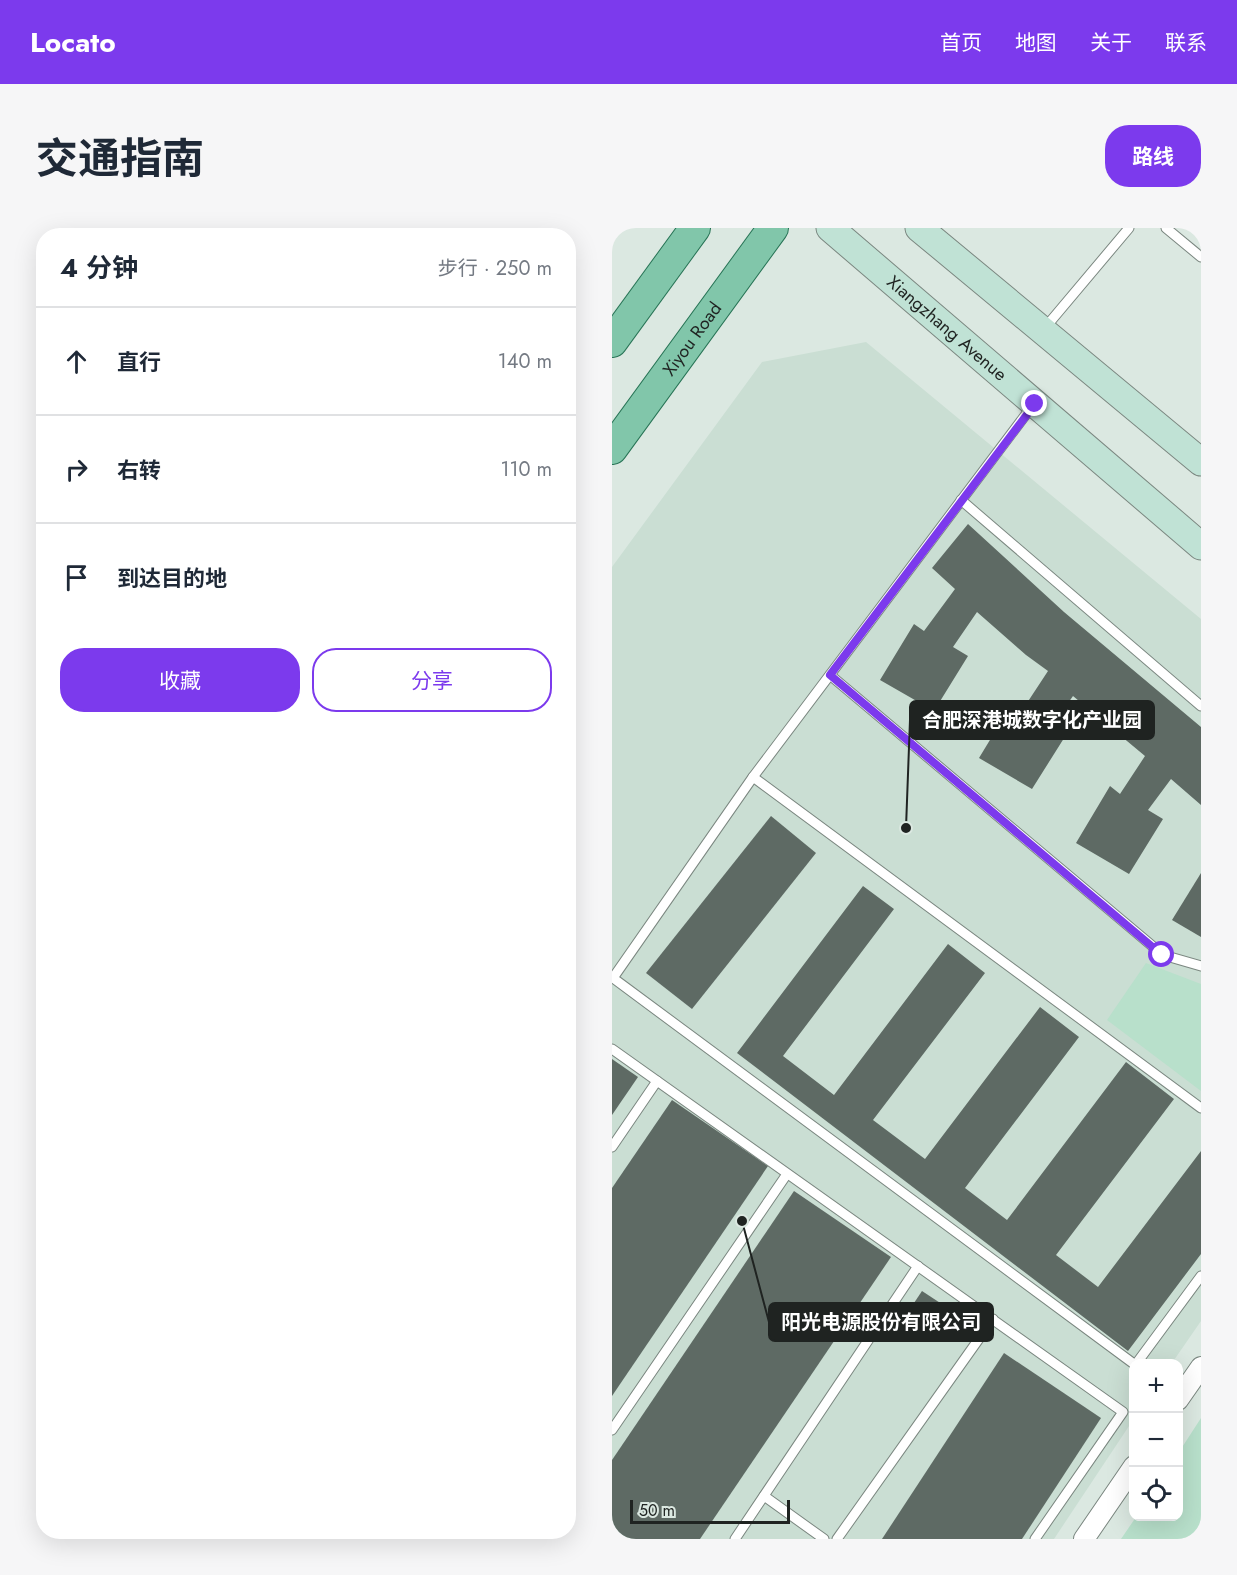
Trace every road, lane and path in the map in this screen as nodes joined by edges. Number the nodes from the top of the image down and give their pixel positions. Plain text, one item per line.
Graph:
1 (695, 228) edge
2 (773, 228) edge
3 (831, 228) edge
4 (919, 228) edge
5 (1129, 228) edge
6 (1166, 228) edge
7 (1201, 257) edge
8 (1042, 331) junction
9 (612, 342) edge
10 (1035, 404) junction
11 (612, 449) edge
12 (1201, 462) edge
13 (961, 501) junction
14 (1201, 546) edge
15 (830, 675) junction
16 (1201, 706) edge
17 (753, 777) junction
18 (1201, 966) edge
19 (612, 1049) edge
20 (657, 1081) junction
21 (1201, 1108) edge
22 (612, 1148) edge
23 (787, 1174) junction
24 (918, 1266) junction
25 (1201, 1276) edge
26 (993, 1320) junction
27 (1139, 1359) edge
28 (1129, 1360) edge
29 (1201, 1367) edge
30 (1183, 1394) edge
31 (612, 1430) edge
32 (1133, 1467) edge
33 (764, 1496) junction
34 (735, 1539) edge
35 (824, 1539) edge
36 (837, 1539) edge
37 (1035, 1539) edge
38 (1084, 1539) edge

1 - 9 main road
2 - 11 main road, Xiyou Road
3 - 10 main road, Xiangzhang Avenue
4 - 8 main road
5 - 8 lane
6 - 7 lane
8 - 12 main road
10 - 13 lane
10 - 14 main road, Xiangzhang Avenue
13 - 15 lane
13 - 16 lane
15 - 17 lane
15 - 18 lane
17 - 21 lane
17 - 28 lane
19 - 20 lane
20 - 22 lane
20 - 23 lane
23 - 24 lane
23 - 31 lane
24 - 26 lane
24 - 33 lane
25 - 27 lane
26 - 36 lane
26 - 37 lane
29 - 30 street
32 - 38 street
33 - 34 lane
33 - 35 lane

